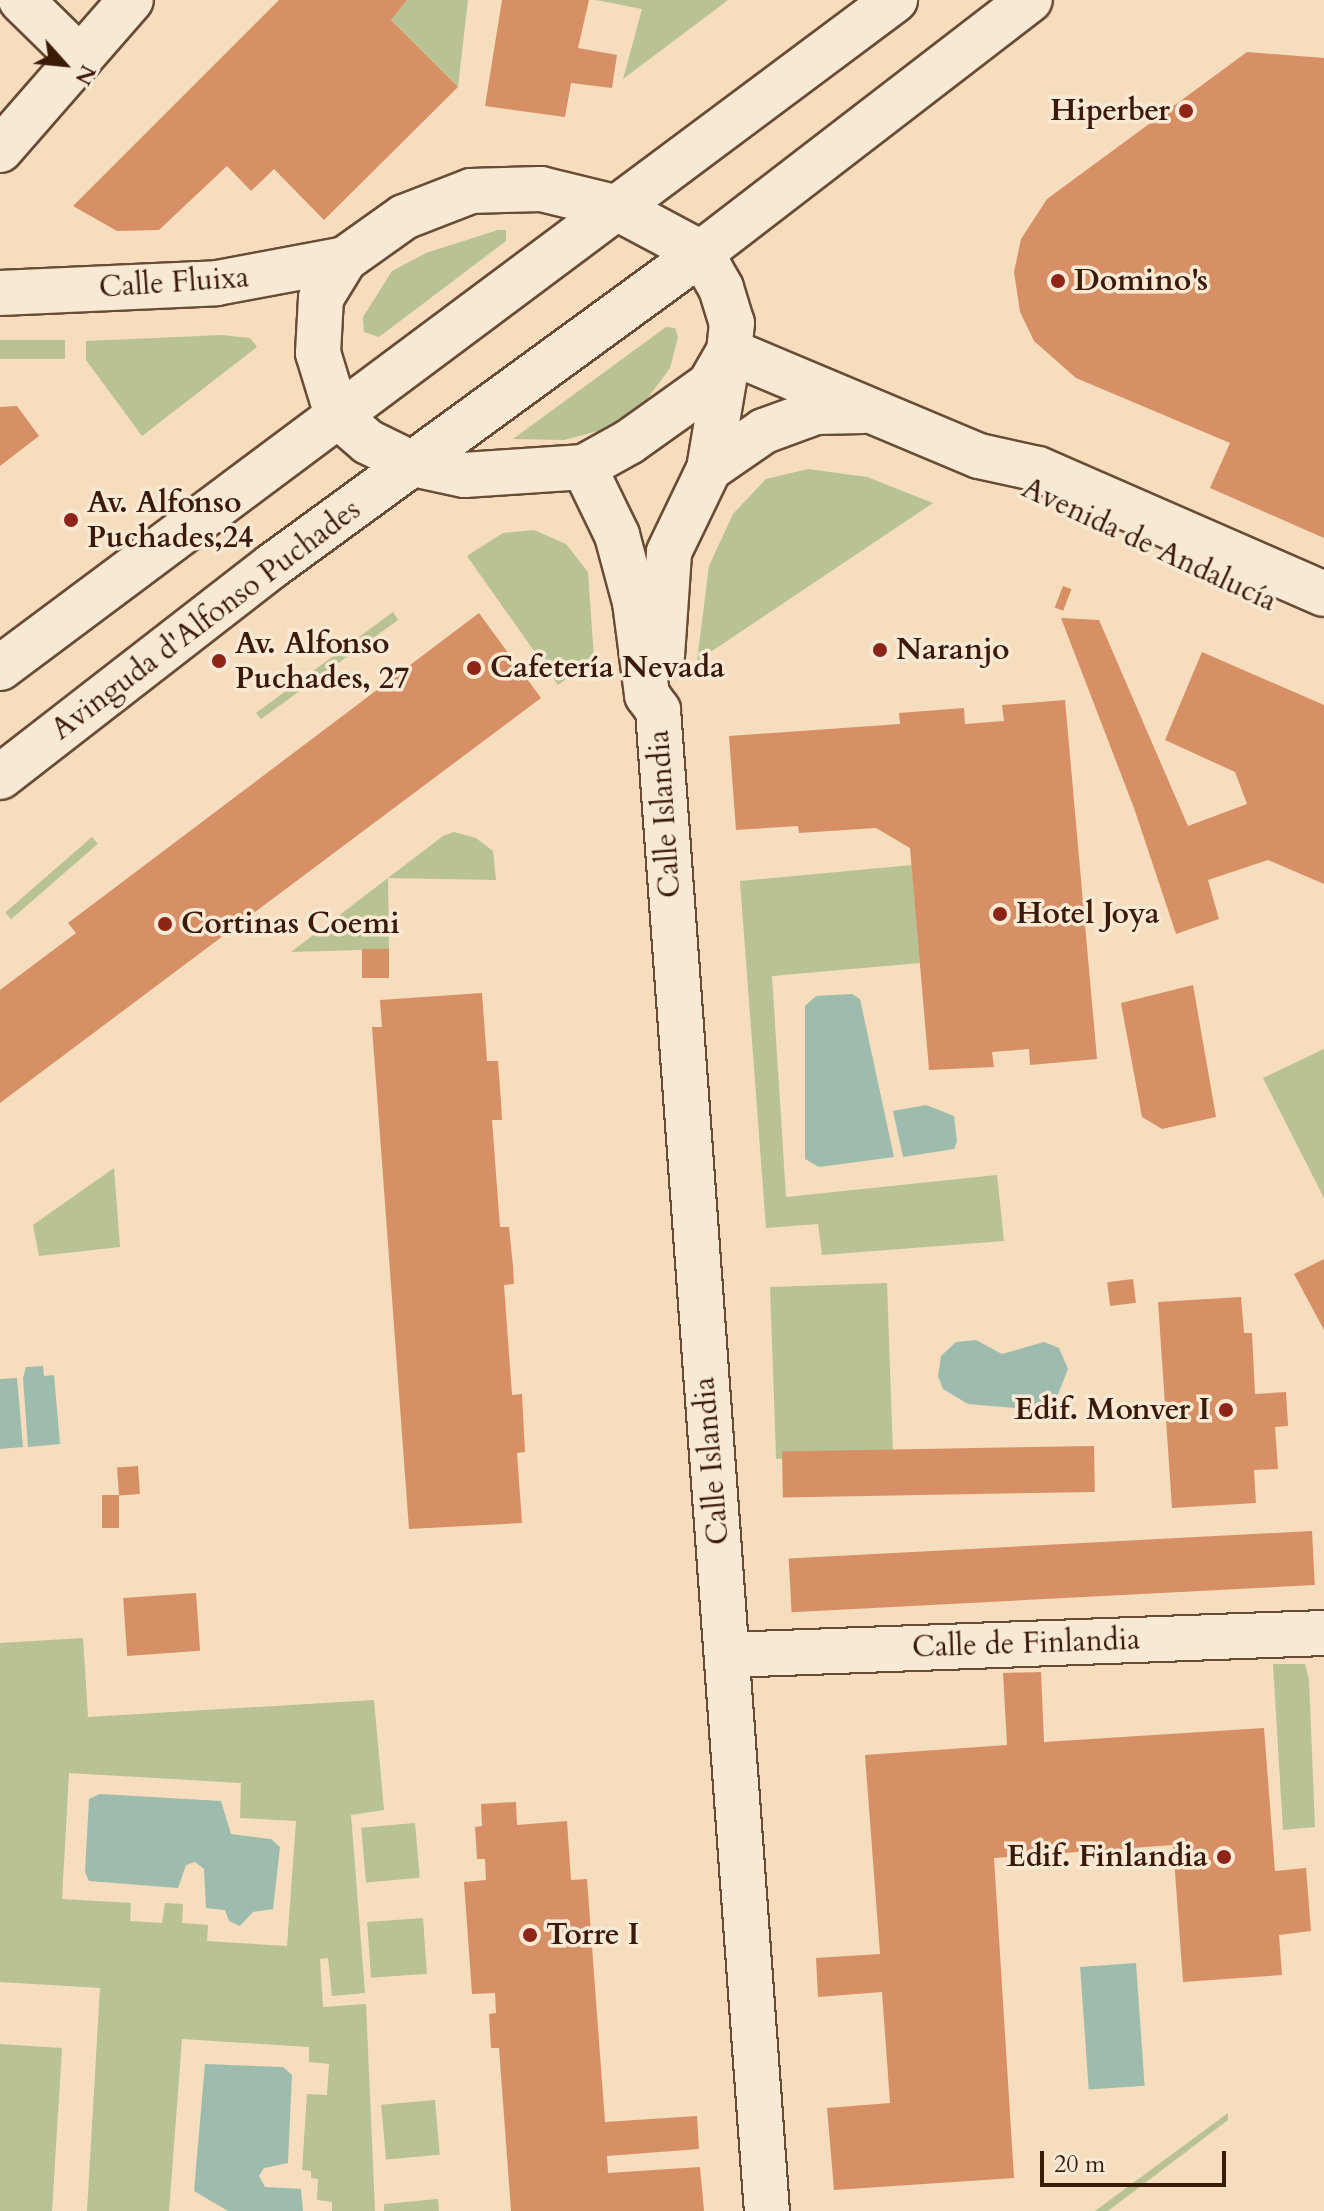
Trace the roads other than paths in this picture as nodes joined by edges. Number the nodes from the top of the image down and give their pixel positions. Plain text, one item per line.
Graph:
1 (21, 0) edge
2 (131, 0) edge
3 (895, 0) edge
4 (1030, 0) edge
5 (80, 58) junction
6 (0, 150) edge
7 (615, 207) junction
8 (701, 253) junction
9 (345, 259) junction
10 (0, 293) edge
11 (729, 351) junction
12 (875, 410) junction
13 (337, 415) junction
14 (979, 456) junction
15 (413, 464) junction
16 (584, 467) junction
17 (709, 469) junction
18 (1324, 594) edge
19 (1324, 626) edge
20 (0, 668) edge
21 (658, 710) junction
22 (0, 777) edge
23 (1324, 1633) edge
24 (727, 1655) junction
25 (767, 2211) edge

1 - 5 street
2 - 5 street
3 - 7 street
4 - 8 street, Avinguda d'Alfonso Puchades
5 - 6 street
7 - 8 street
7 - 9 street
7 - 13 street
8 - 11 street
8 - 15 street, Avinguda d'Alfonso Puchades
9 - 10 street, Calle Fluixa
9 - 13 street
11 - 12 street, Avenida de Andalucía
11 - 16 street
11 - 17 street, Calle Islandia
12 - 14 street, Avenida de Andalucía
12 - 17 street
13 - 15 street
13 - 20 street
14 - 18 street, Avenida de Andalucía
14 - 19 street, Avenida de Andalucía
15 - 16 street
15 - 22 street, Avinguda d'Alfonso Puchades
16 - 21 street, Calle Islandia
17 - 21 street, Calle Islandia
21 - 24 street, Calle Islandia
23 - 24 street, Calle de Finlandia
24 - 25 street, Calle Islandia

